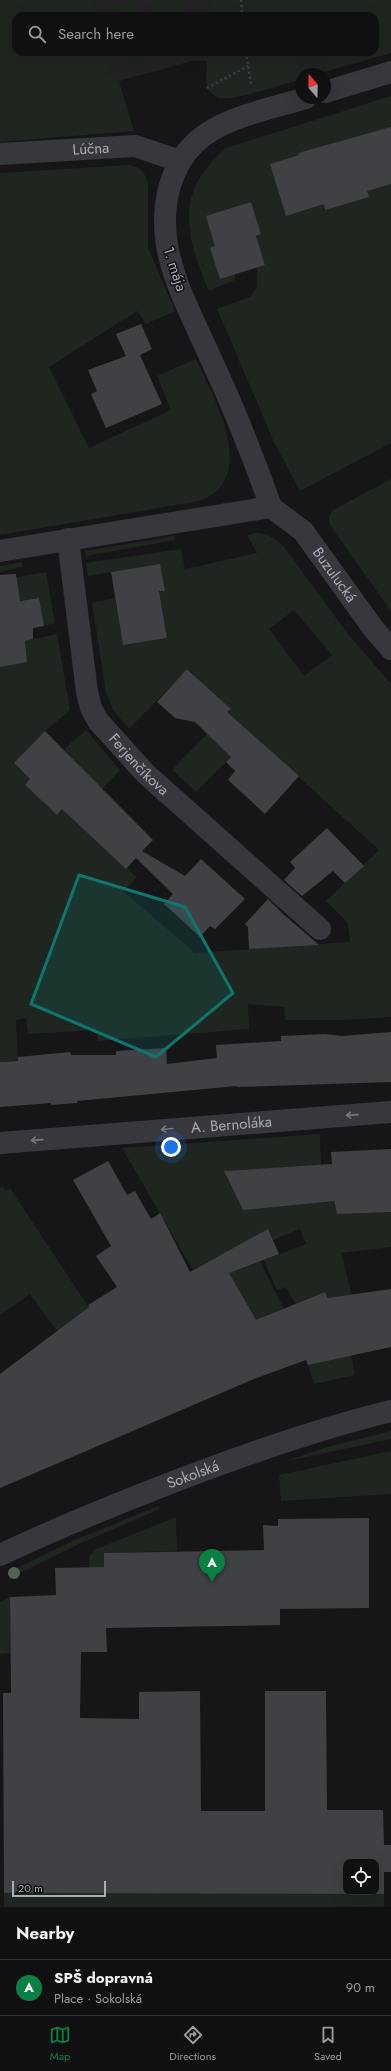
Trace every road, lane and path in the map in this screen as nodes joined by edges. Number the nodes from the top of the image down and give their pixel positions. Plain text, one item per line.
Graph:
1 (242, 0) edge
2 (242, 12) edge
3 (247, 56) edge
4 (248, 66) junction
5 (391, 72) edge
6 (207, 88) dead end
7 (331, 90) edge
8 (252, 92) dead end
9 (295, 101) edge
10 (0, 154) edge
11 (180, 161) junction
12 (271, 507) junction
13 (68, 539) junction
14 (0, 551) edge
15 (391, 649) edge
16 (320, 929) dead end
17 (391, 1112) edge
18 (0, 1143) edge
19 (391, 1411) edge
20 (0, 1555) edge

1 - 2 path
3 - 4 path
4 - 6 path
4 - 8 path
5 - 7 street
9 - 11 street, 1. mája
10 - 11 street, Lúčna
11 - 12 street, 1. mája
12 - 13 street
12 - 15 street, Buzulucká
13 - 14 street
13 - 16 street, Ferjenčíkova
17 -> 18 street, A. Bernoláka
19 - 20 street, Sokolská

